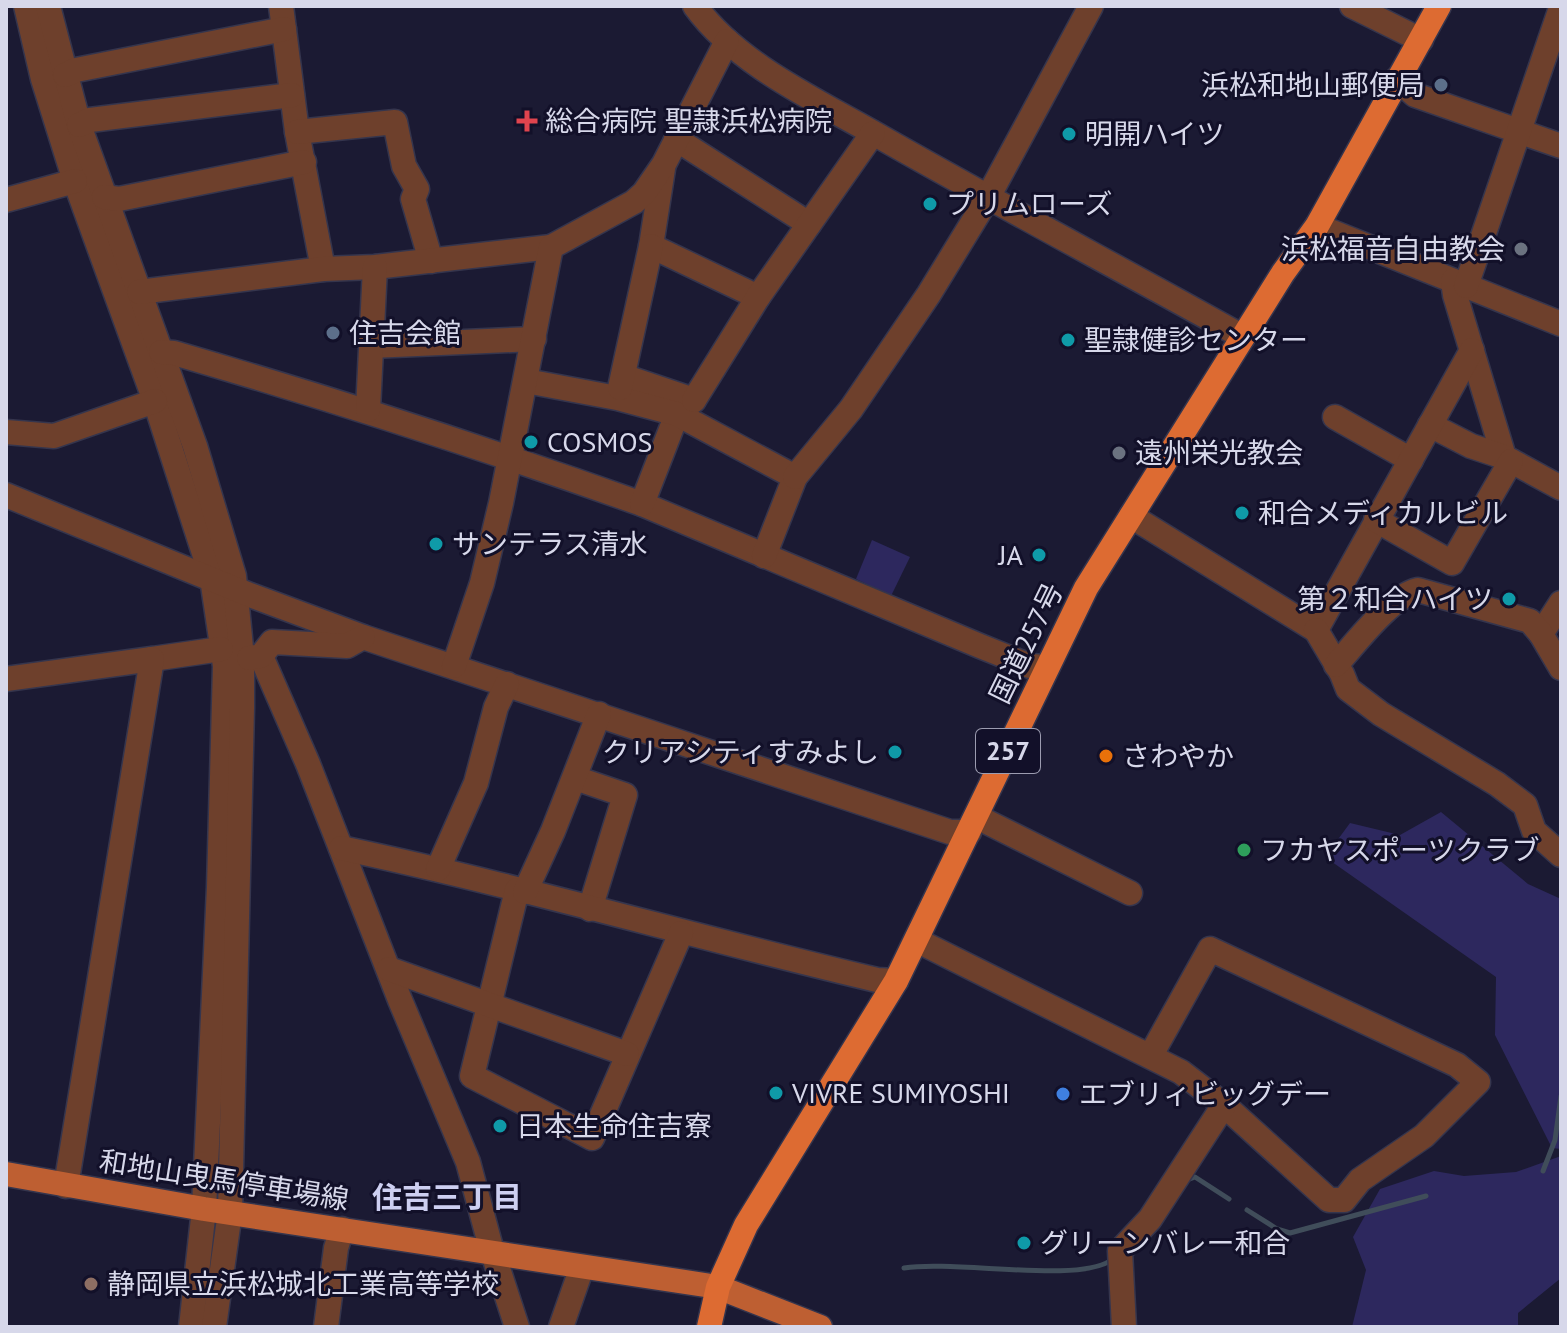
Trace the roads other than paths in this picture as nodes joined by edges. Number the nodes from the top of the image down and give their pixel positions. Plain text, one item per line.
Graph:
1 (26, 6) edge
2 (48, 6) edge
3 (1091, 6) edge
4 (1352, 6) edge
5 (1439, 6) edge
6 (1553, 6) edge
7 (700, 8) edge
8 (1561, 9) edge
9 (282, 18) edge
10 (1421, 40) junction
11 (727, 41) junction
12 (65, 75) junction
13 (1397, 79) junction
14 (292, 95) junction
15 (79, 125) junction
16 (1519, 131) junction
17 (297, 132) junction
18 (873, 133) junction
19 (676, 139) junction
20 (1561, 146) edge
21 (304, 162) junction
22 (664, 164) junction
23 (75, 181) junction
24 (104, 197) junction
25 (987, 199) junction
26 (6, 200) edge
27 (634, 202) junction
28 (658, 210) junction
29 (809, 224) junction
30 (1317, 226) junction
31 (651, 246) junction
32 (551, 247) junction
33 (431, 261) junction
34 (375, 267) junction
35 (323, 269) junction
36 (1460, 284) junction
37 (139, 292) junction
38 (758, 297) junction
39 (1561, 324) edge
40 (1243, 337) junction
41 (534, 339) junction
42 (371, 346) junction
43 (1472, 350) junction
44 (161, 352) junction
45 (526, 381) junction
46 (620, 387) junction
47 (155, 401) junction
48 (686, 407) junction
49 (368, 410) junction
50 (1335, 417) dead end
51 (1430, 425) junction
52 (6, 432) edge
53 (508, 457) junction
54 (1507, 459) junction
55 (1411, 460) junction
56 (795, 477) junction
57 (1561, 488) edge
58 (6, 495) edge
59 (642, 504) junction
60 (1131, 516) junction
61 (1376, 520) junction
62 (764, 556) junction
63 (212, 578) junction
64 (237, 589) junction
65 (1561, 603) edge
66 (1316, 630) junction
67 (1541, 634) junction
68 (363, 637) junction
69 (242, 654) junction
70 (152, 659) junction
71 (1336, 665) junction
72 (454, 666) junction
73 (1047, 667) junction
74 (1561, 668) edge
75 (6, 679) edge
76 (507, 684) junction
77 (599, 714) junction
78 (575, 778) junction
79 (973, 825) junction
80 (341, 848) junction
81 (1561, 855) edge
82 (438, 869) junction
83 (521, 891) junction
84 (1130, 893) dead end
85 (590, 909) junction
86 (681, 933) junction
87 (916, 940) junction
88 (389, 969) junction
89 (896, 981) junction
90 (487, 1004) junction
91 (627, 1054) junction
92 (1151, 1055) junction
93 (1224, 1105) junction
94 (6, 1174) edge
95 (66, 1186) junction
96 (204, 1209) junction
97 (230, 1212) junction
98 (342, 1229) junction
99 (494, 1253) junction
100 (582, 1267) junction
101 (718, 1287) junction
102 (191, 1327) edge
103 (214, 1327) edge
104 (326, 1327) edge
105 (517, 1327) edge
106 (561, 1327) edge
107 (709, 1327) edge
108 (820, 1327) edge
109 (1124, 1327) edge

1 - 23 street
2 - 12 street
3 - 25 street
4 - 10 street
5 - 10 highway, 国道257号 / 257
6 - 8 street
7 - 11 street
8 - 16 street
9 - 12 street
9 - 14 street
10 - 13 highway, 国道257号 / 257
11 - 18 street
11 - 19 street
12 - 15 street
13 - 16 street
13 - 30 highway, 国道257号 / 257
14 - 15 street
14 - 17 street
15 - 24 street
16 - 20 street
16 - 36 street
17 - 21 street
17 - 33 street
18 - 25 street
18 - 29 street
19 - 22 street
19 - 29 street
21 - 24 street
21 - 35 street
22 - 27 street
22 - 28 street
23 - 26 street
23 - 47 street
24 - 37 street
25 - 40 street
25 - 56 street
27 - 28 street
27 - 32 street
28 - 31 street
29 - 38 street
30 - 36 street
30 - 40 highway, 国道257号 / 257
31 - 38 street
31 - 46 street
32 - 33 street
32 - 41 street
33 - 34 street
34 - 35 street
34 - 42 street
35 - 37 street
36 - 39 street
36 - 43 street
37 - 44 street
38 - 48 street
40 - 60 highway, 国道257号 / 257
41 - 42 street
41 - 45 street
42 - 49 street
43 - 51 street
43 - 54 street
44 - 49 street
44 - 64 street
45 - 46 street
45 - 53 street
46 - 48 street
47 - 52 street
47 - 63 street
48 - 56 street
48 - 59 street
49 - 53 street
50 - 55 street
51 - 54 street
51 - 55 street
53 - 59 street
53 - 72 street
54 - 57 street
54 - 61 street
55 - 61 street
56 - 62 street
58 - 63 street
59 - 62 street
60 - 66 street
60 - 73 highway, 国道257号 / 257
61 - 66 street
62 - 73 street
63 - 64 street
63 - 69 street
64 - 68 street
64 - 69 street
65 - 67 street
66 - 71 street
67 - 71 street
67 - 74 street
68 - 69 street
68 - 72 street
69 - 70 street
69 - 80 street
69 - 96 street
69 - 97 street
70 - 75 street
70 - 95 street
71 - 81 street
72 - 76 street
73 - 79 highway, 国道257号 / 257
76 - 77 street
76 - 82 street
77 - 78 street
77 - 79 street
78 - 83 street
78 - 85 street
79 - 84 street
79 - 87 highway, 国道257号 / 257
80 - 82 street
80 - 88 street
82 - 83 street
83 - 85 street
83 - 90 street
85 - 86 street
86 - 89 street
86 - 91 street
87 - 89 highway, 国道257号 / 257
87 - 92 street
88 - 90 street
88 - 99 street
89 - 101 highway, 国道257号 / 257
90 - 91 street
90 - 91 street
92 - 93 street
92 - 93 street
93 - 109 street
94 - 95 main road, 和地山曳馬停車場線
95 - 96 main road, 和地山曳馬停車場線
96 - 97 main road, 和地山曳馬停車場線
96 - 102 street
97 - 98 main road, 和地山曳馬停車場線
97 - 103 street
98 - 99 main road, 和地山曳馬停車場線
98 - 104 street
99 - 100 main road, 和地山曳馬停車場線
99 - 105 street
100 - 101 main road, 和地山曳馬停車場線
100 - 106 street
101 - 107 highway, 国道257号 / 257
101 - 108 main road, 和地山曳馬停車場線

